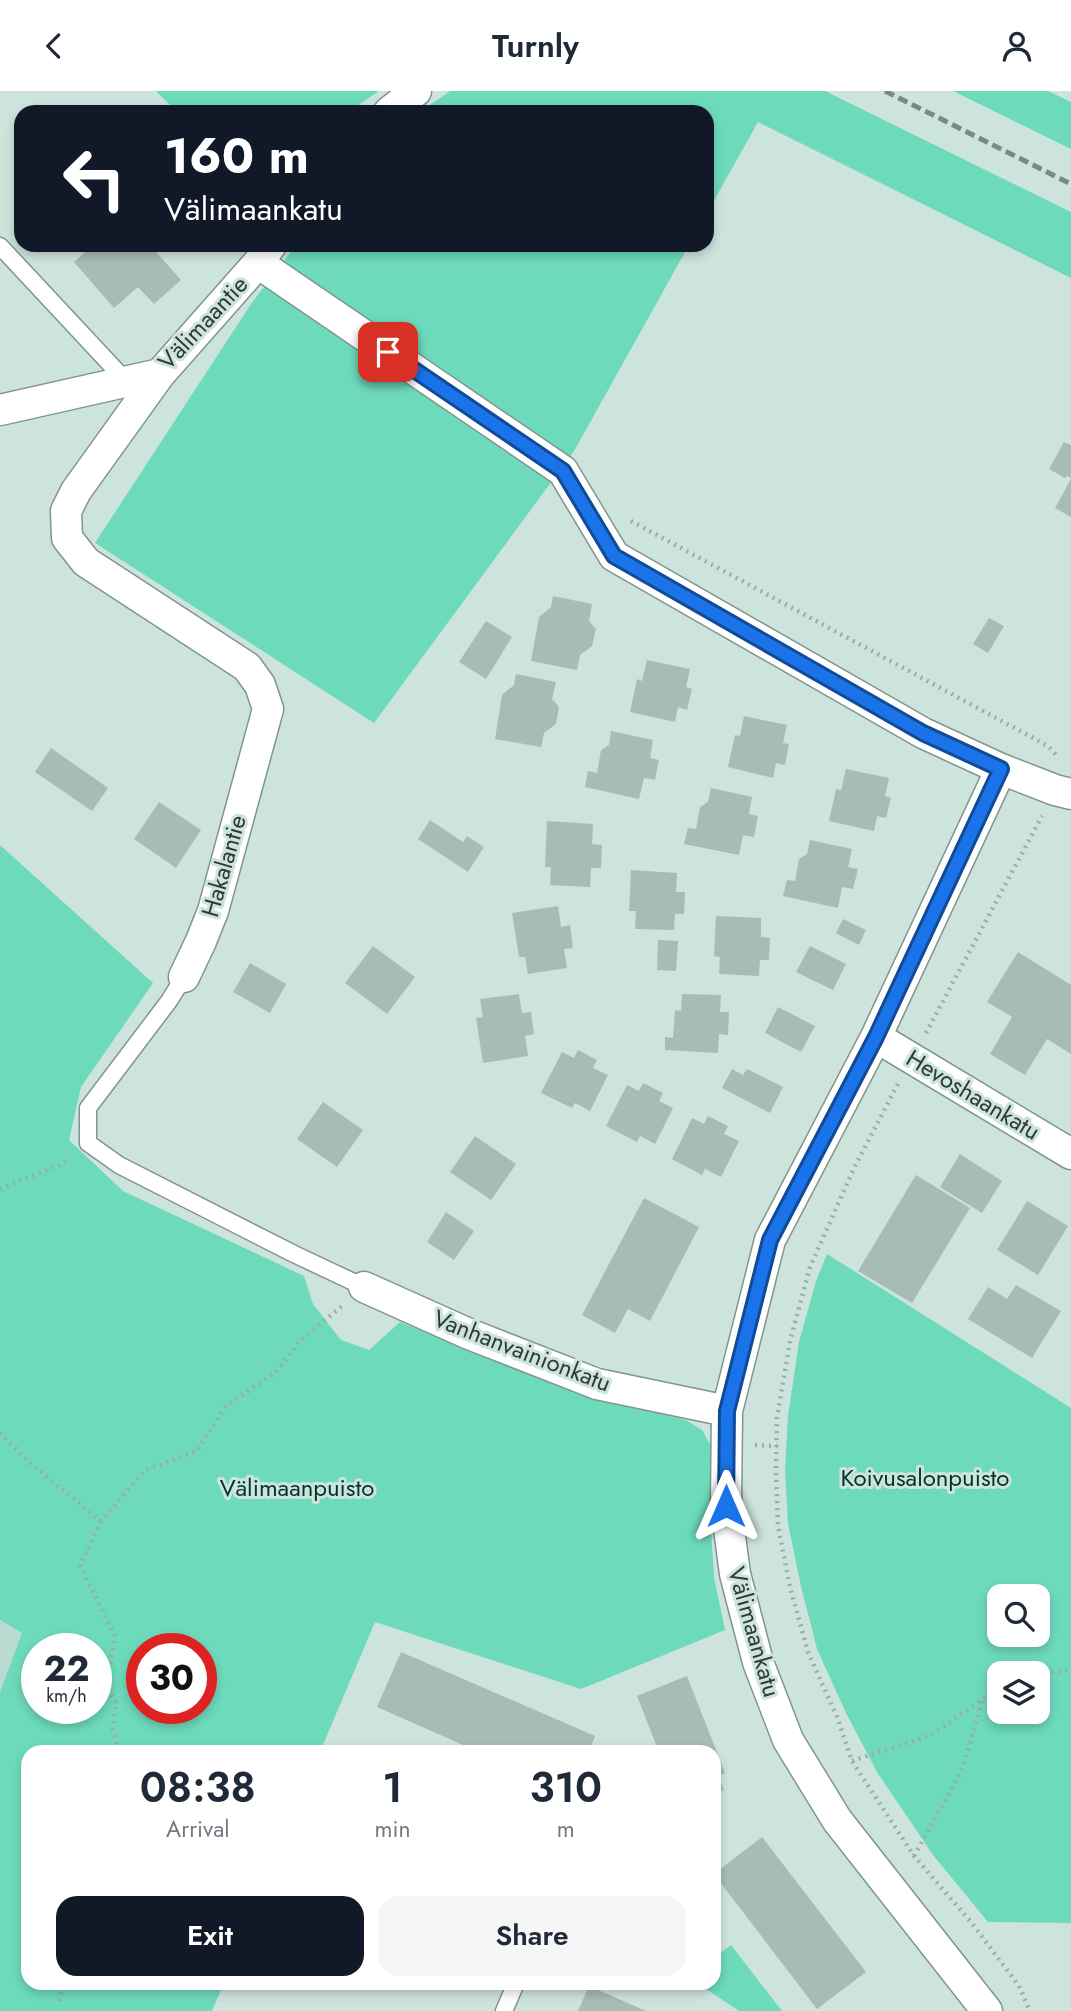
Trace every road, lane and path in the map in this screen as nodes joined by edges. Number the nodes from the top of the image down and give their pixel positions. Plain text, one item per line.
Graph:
1 (416, 91) edge
2 (398, 105) edge
3 (0, 246) edge
4 (264, 254) edge
5 (160, 374) junction
6 (125, 380) junction
7 (0, 410) edge
8 (629, 519) dead end
9 (1001, 769) junction
10 (1063, 792) edge
11 (184, 977) joint
12 (876, 1037) junction
13 (912, 1059) junction
14 (88, 1143) junction
15 (1071, 1154) edge
16 (0, 1189) edge
17 (364, 1287) junction
18 (727, 1411) junction
19 (0, 1433) edge
20 (101, 1521) junction
21 (1071, 1670) edge
22 (1050, 1673) edge
23 (987, 1697) edge
24 (983, 1699) junction
25 (117, 1745) edge
26 (852, 1761) junction
27 (914, 1856) junction
28 (62, 1990) edge
29 (513, 1990) edge
30 (59, 2001) dead end
31 (504, 2011) edge
32 (987, 2011) edge
33 (1030, 2011) edge

1 - 2 street
3 - 6 lane
4 - 5 street, Välimaantie
4 - 9 street
5 - 6 street, Välimaantie
5 - 11 street, Hakalantie
6 - 7 street, Välimaantie
8 - 10 path
9 - 10 street
9 - 12 street, Välimaankatu
10 - 13 path
11 - 14 lane, Hakalantie
12 - 13 street, Hevoshaankatu
12 - 18 street, Välimaankatu
13 - 15 street, Hevoshaankatu
13 - 26 path
14 - 16 path
14 - 17 lane
17 - 18 street, Vanhanvainionkatu
17 - 20 path
18 - 32 street, Välimaankatu
19 - 20 path
20 - 25 path
21 - 22 path
23 - 24 path
24 - 26 path
24 - 27 path
26 - 27 path
27 - 33 path
28 - 30 path
29 - 31 lane

